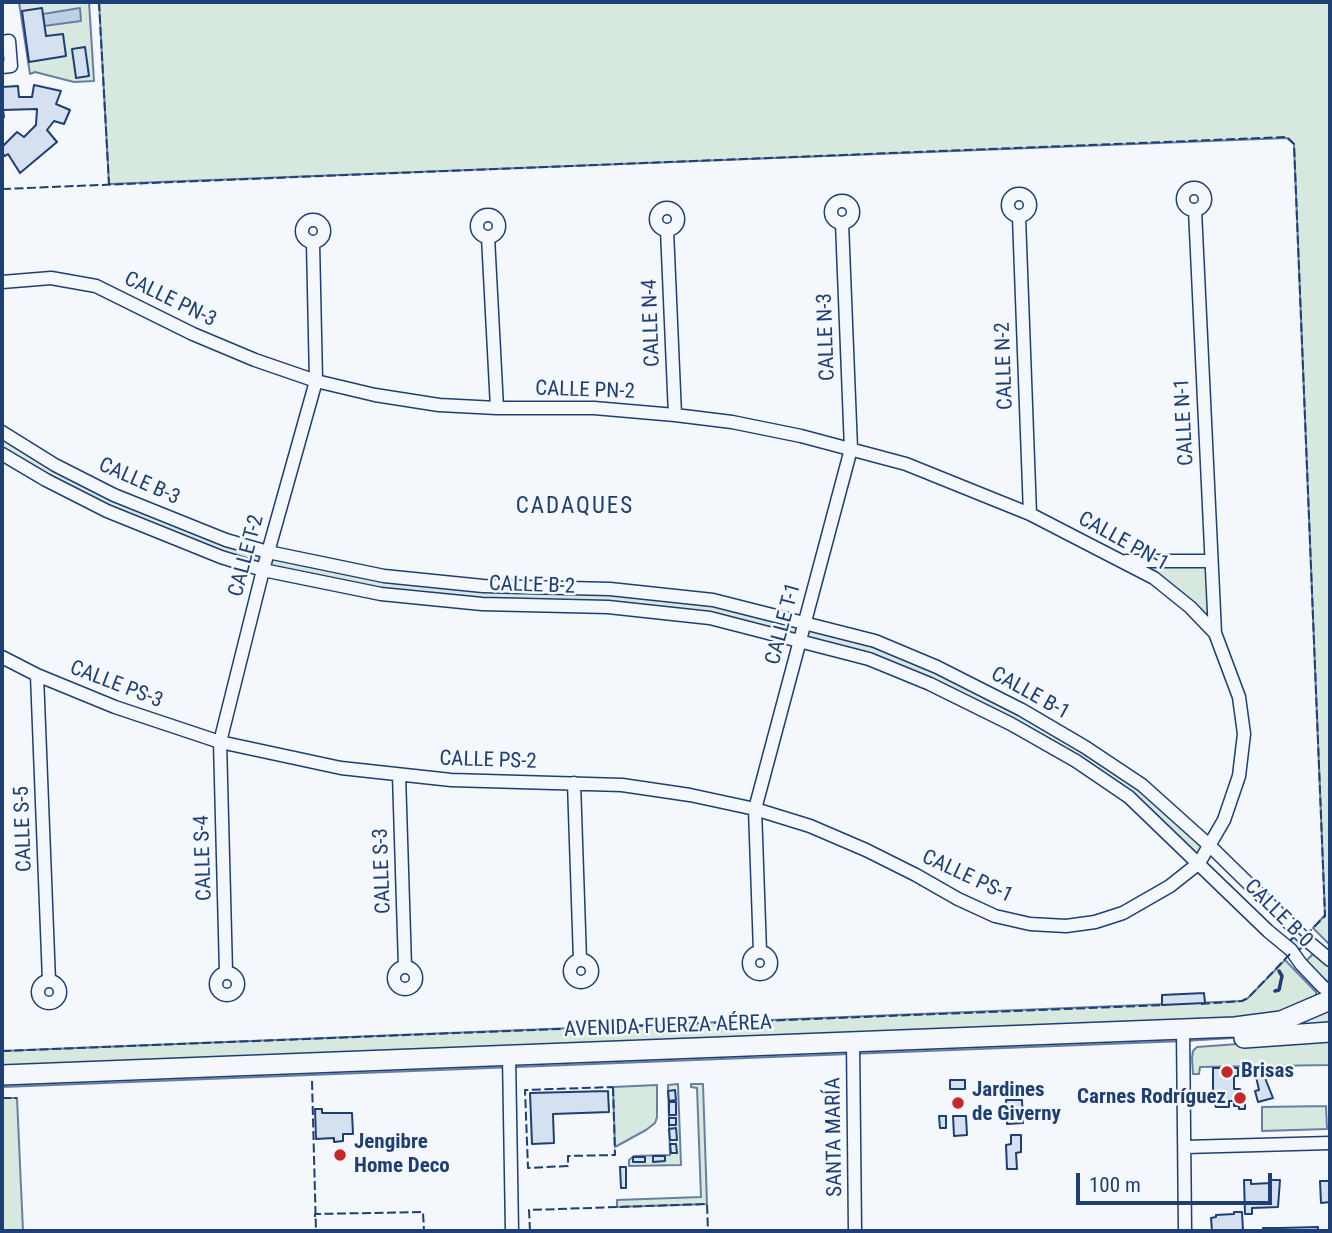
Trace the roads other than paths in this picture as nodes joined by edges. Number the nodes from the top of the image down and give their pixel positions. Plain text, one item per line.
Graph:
1 (2, 42) edge
2 (2, 67) edge
3 (1195, 210) dead end
4 (1019, 217) dead end
5 (842, 223) dead end
6 (667, 230) dead end
7 (488, 237) dead end
8 (313, 243) dead end
9 (2, 282) edge
10 (316, 381) junction
11 (497, 408) junction
12 (675, 415) junction
13 (2, 432) edge
14 (851, 449) junction
15 (2, 454) edge
16 (55, 465) junction
17 (46, 480) junction
18 (1030, 514) junction
19 (268, 552) junction
20 (1124, 561) junction
21 (1210, 561) junction
22 (262, 570) junction
23 (805, 621) junction
24 (1214, 633) junction
25 (800, 639) junction
26 (2, 657) edge
27 (37, 675) junction
28 (1022, 710) junction
29 (1012, 724) junction
30 (220, 742) junction
31 (399, 775) junction
32 (574, 783) junction
33 (755, 809) junction
34 (1210, 846) junction
35 (1199, 863) junction
36 (760, 952) dead end
37 (580, 960) dead end
38 (1330, 960) edge
39 (405, 967) dead end
40 (226, 972) dead end
41 (49, 981) dead end
42 (1330, 991) edge
43 (1330, 1000) edge
44 (1330, 1032) edge
45 (1184, 1035) junction
46 (853, 1048) junction
47 (509, 1062) junction
48 (2, 1075) edge
49 (2, 1087) edge
50 (1330, 1143) edge
51 (1185, 1147) junction
52 (512, 1231) edge
53 (855, 1231) edge
54 (1185, 1231) edge

1 - 2 street
3 - 21 street, CALLE N-1
4 - 18 street, CALLE N-2
5 - 14 street, CALLE N-3
6 - 12 street, CALLE N-4
7 - 11 street
8 - 10 street, CALLE T-2
9 - 10 street, CALLE PN-3
10 - 11 street, CALLE PN-2
10 - 19 street, CALLE T-2
11 - 12 street, CALLE PN-2
12 - 14 street, CALLE PN-2
13 - 16 street, CALLE B-3
14 - 18 street, CALLE PN-1
14 - 23 street, CALLE T-1
15 - 17 street, CALLE B-3
16 - 17 street
16 - 19 street, CALLE B-3
17 - 22 street, CALLE B-3
18 - 20 street, CALLE PN-1
19 - 22 street, CALLE T-2
19 - 23 street, CALLE B-2
20 - 21 street
20 - 24 street, CALLE PN-1
21 - 24 street, CALLE N-1
22 - 25 street, CALLE B-2
22 - 30 street, CALLE T-2
23 - 25 street, CALLE T-1
23 - 28 street, CALLE B-1
24 - 34 street, CALLE PN-1
25 - 29 street, CALLE B-1
25 - 33 street, CALLE T-1
26 - 27 street, CALLE PS-3
27 - 30 street, CALLE PS-3
27 - 41 street, CALLE S-5
28 - 29 street
28 - 34 street, CALLE B-1
29 - 35 street, CALLE B-1
30 - 31 street, CALLE PS-2
30 - 40 street, CALLE S-4
31 - 32 street, CALLE PS-2
31 - 39 street, CALLE S-3
32 - 33 street, CALLE PS-2
32 - 37 street
33 - 35 street, CALLE PS-1
33 - 36 street, CALLE T-1
34 - 35 street, CALLE PN-1
34 - 38 street, CALLE B-0
35 - 42 street, CALLE B-0
43 - 45 main road, AVENIDA FUERZA AÉREA
44 - 45 main road, AVENIDA FUERZA AÉREA
45 - 46 main road, AVENIDA FUERZA AÉREA
45 - 51 street
46 - 47 main road, AVENIDA FUERZA AÉREA
46 - 53 street, SANTA MARÍA
47 - 48 main road, AVENIDA FUERZA AÉREA
47 - 49 main road, AVENIDA FUERZA AÉREA
47 - 52 street
50 - 51 street
51 - 54 street

